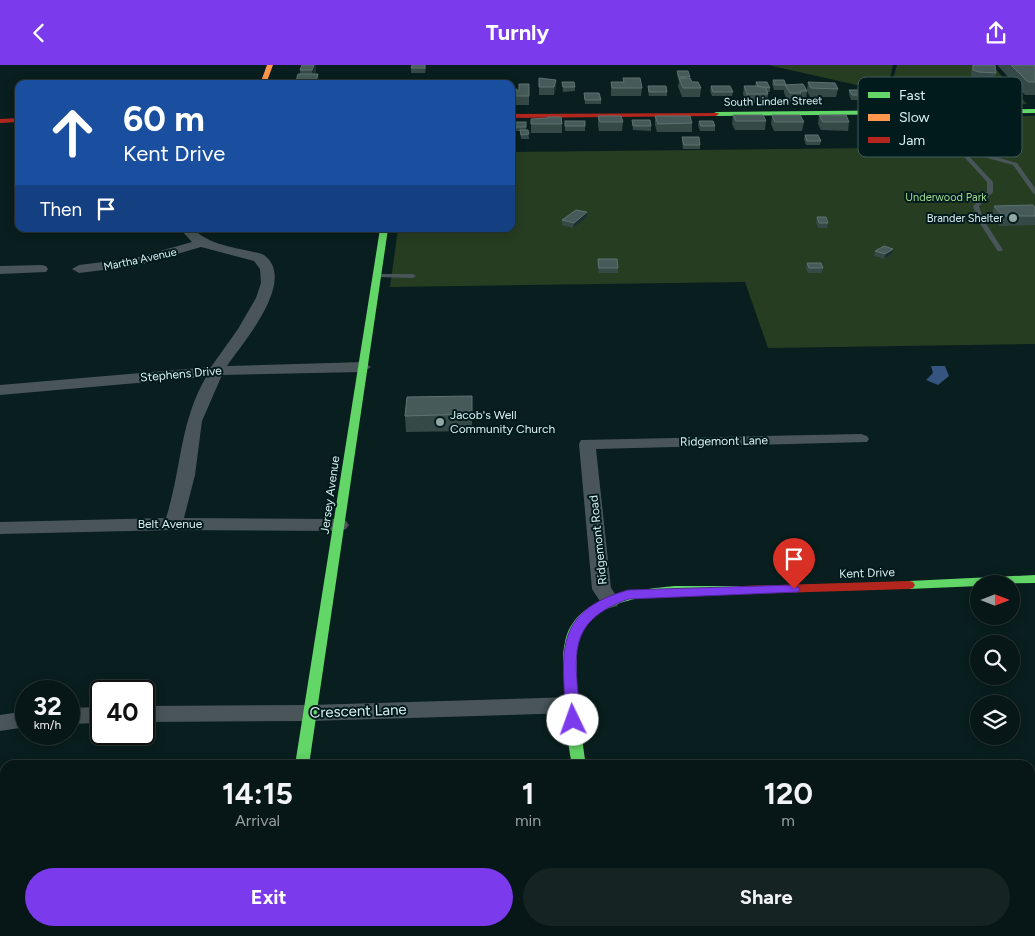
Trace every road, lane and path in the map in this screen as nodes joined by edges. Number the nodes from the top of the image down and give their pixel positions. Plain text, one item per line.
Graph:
1 (270, 65) edge
2 (264, 80) edge
3 (1022, 111) edge
4 (1035, 111) edge
5 (858, 113) edge
6 (515, 116) edge
7 (15, 120) edge
8 (0, 121) edge
9 (967, 157) edge
10 (990, 157) edge
11 (1035, 192) edge
12 (189, 232) edge
13 (384, 232) edge
14 (201, 243) junction
15 (1000, 250) dead end
16 (41, 269) dead end
17 (79, 269) dead end
18 (0, 270) edge
19 (413, 275) dead end
20 (378, 276) junction
21 (363, 367) junction
22 (217, 371) junction
23 (0, 390) edge
24 (861, 439) dead end
25 (587, 444) joint
26 (173, 524) junction
27 (340, 525) junction
28 (0, 527) edge
29 (1035, 579) edge
30 (610, 601) junction
31 (572, 705) junction
32 (310, 713) junction
33 (155, 714) edge
34 (15, 721) edge
35 (0, 723) edge
36 (303, 760) edge
37 (578, 760) edge

1 - 2 street
3 - 4 street, South Linden Street
5 - 6 street, South Linden Street
7 - 8 street
9 - 15 lane
10 - 11 lane
12 - 14 street
13 - 20 street, Jersey Avenue
14 - 17 street, Martha Avenue
14 - 22 street
16 - 18 street
19 - 20 lane
20 - 21 street, Jersey Avenue
21 - 22 street, Stephens Drive
21 - 27 street, Jersey Avenue
22 - 23 street, Stephens Drive
22 - 26 street
24 - 25 street, Ridgemont Lane
25 - 30 street, Ridgemont Road
26 - 27 street, Belt Avenue
26 - 28 street, Belt Avenue
27 - 32 street, Jersey Avenue
29 - 30 street, Kent Drive
30 - 31 street, Ridgemont Road
31 - 32 street, Crescent Lane
31 - 37 street, Ridgemont Road
32 - 33 street, Crescent Lane
32 - 36 street, Jersey Avenue
34 - 35 street

